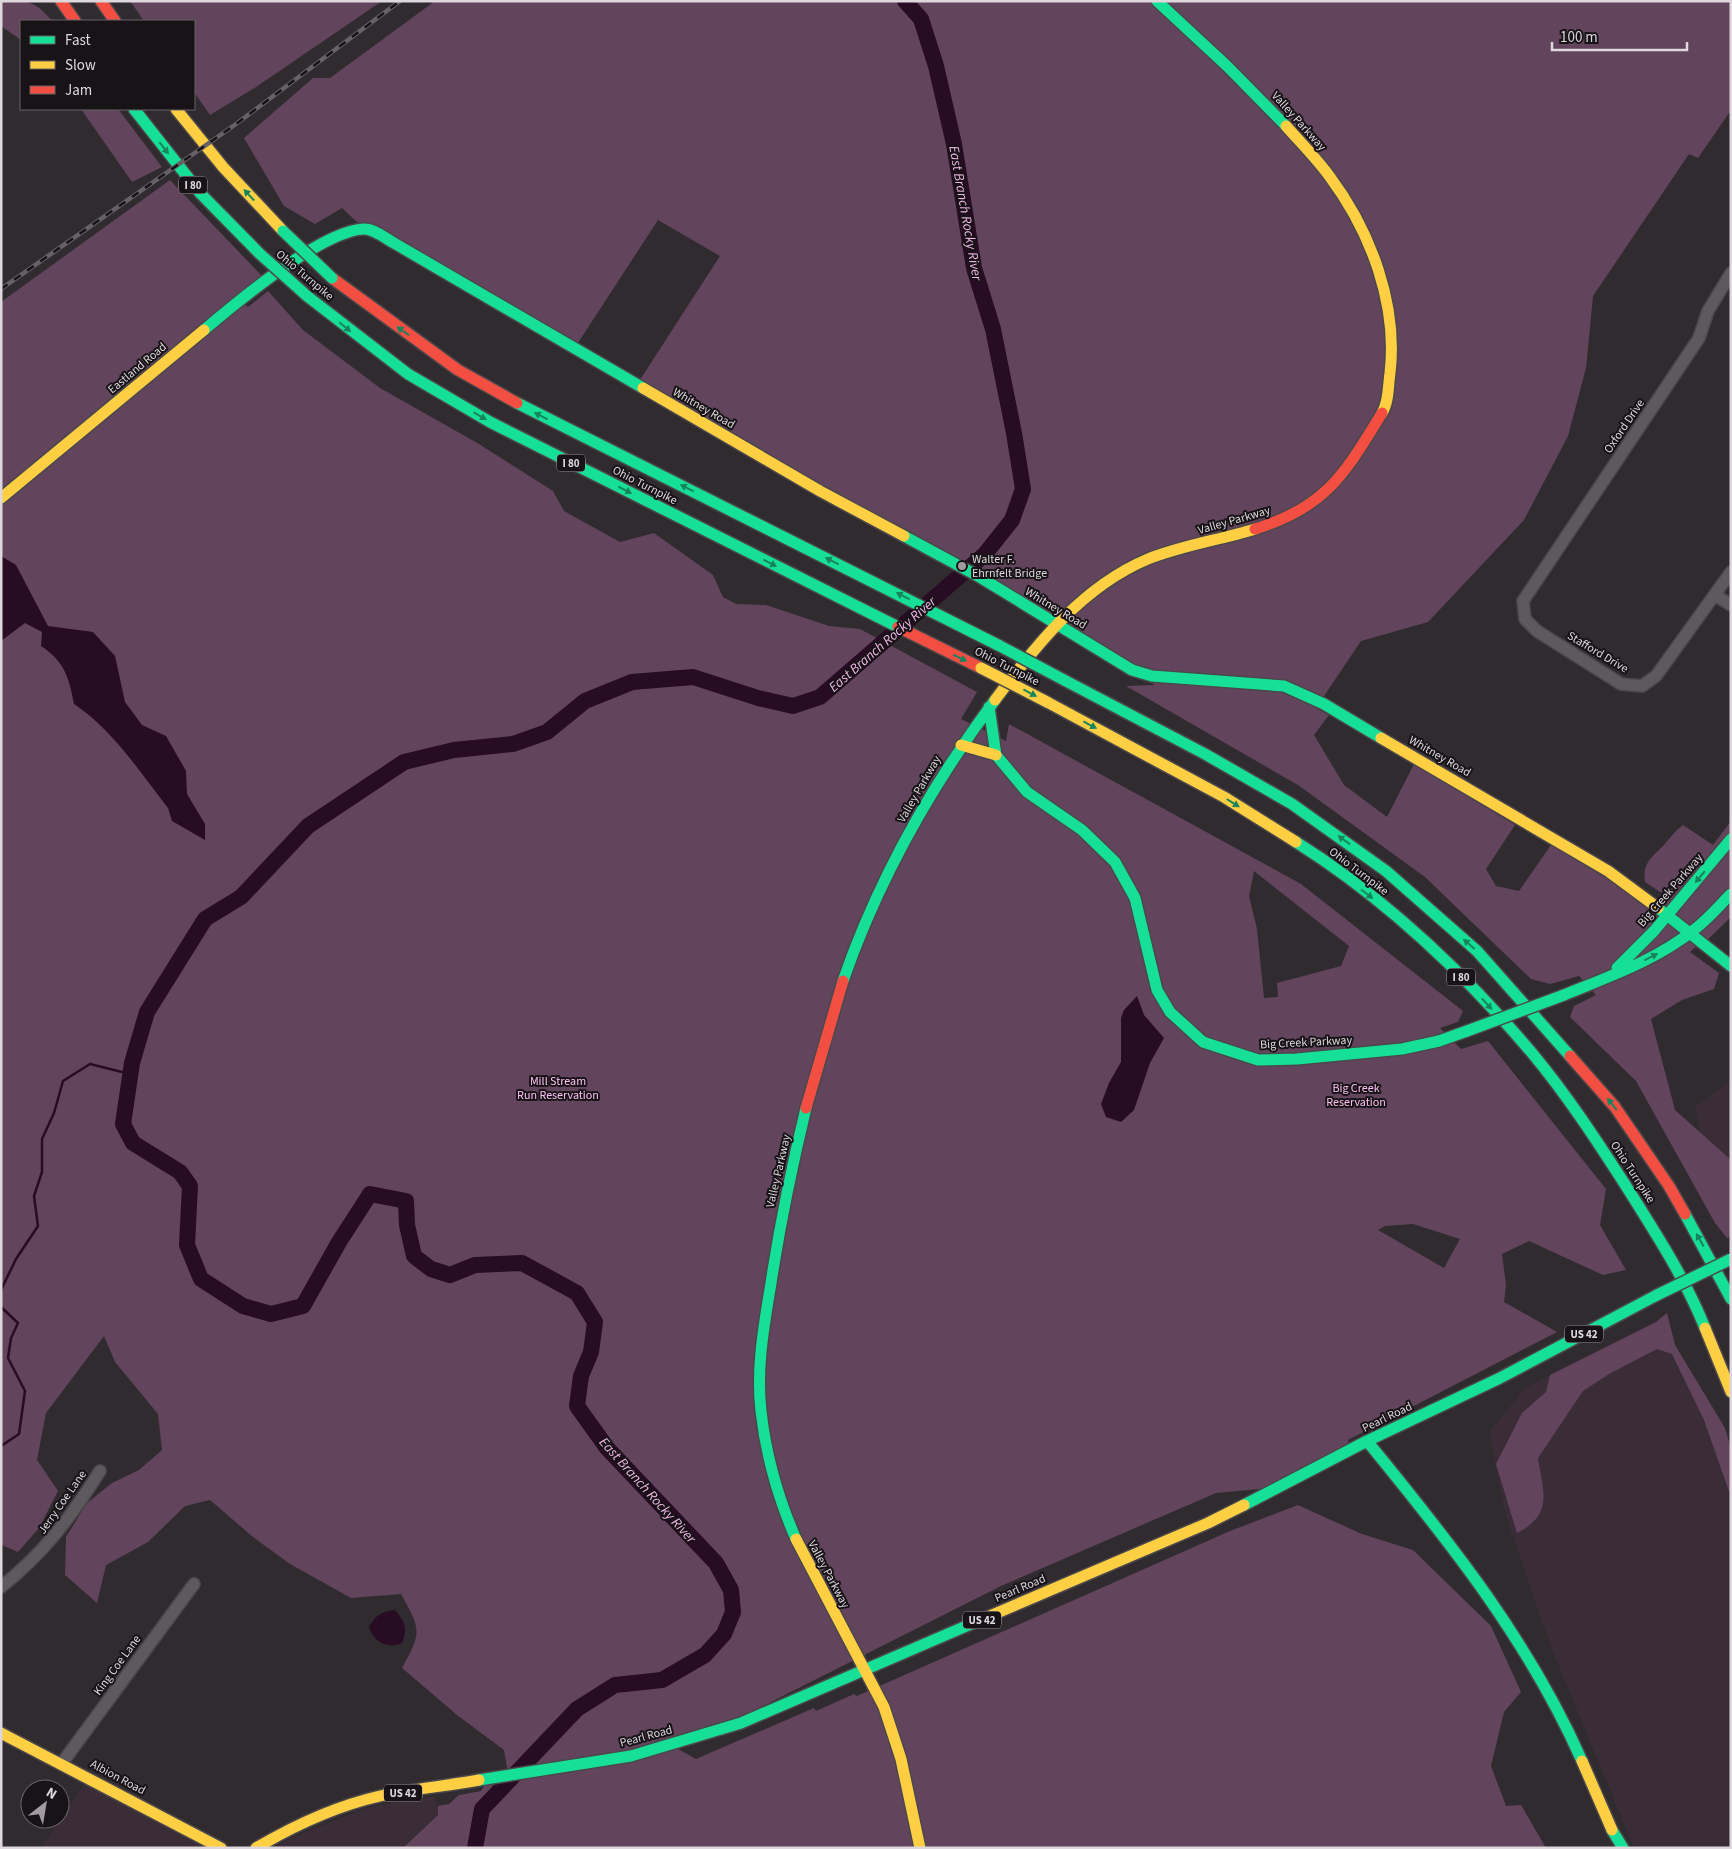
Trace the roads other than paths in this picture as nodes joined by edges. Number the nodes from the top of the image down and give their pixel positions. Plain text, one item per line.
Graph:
1 (61, 1) edge
2 (101, 1) edge
3 (1157, 1) edge
4 (74, 20) edge
5 (114, 20) edge
6 (135, 110) edge
7 (177, 110) edge
8 (293, 263) joint
9 (1731, 273) edge
10 (1, 498) edge
11 (1731, 572) edge
12 (1530, 589) joint
13 (1715, 595) junction
14 (1731, 605) edge
15 (1058, 625) junction
16 (989, 707) junction
17 (961, 744) junction
18 (996, 755) junction
19 (1731, 839) edge
20 (1731, 894) edge
21 (1668, 915) junction
22 (1691, 933) junction
23 (1731, 966) edge
24 (1606, 977) junction
25 (1731, 1259) edge
26 (1731, 1299) edge
27 (1731, 1392) edge
28 (1367, 1441) junction
29 (100, 1471) dead end
30 (194, 1584) dead end
31 (1, 1588) edge
32 (865, 1669) junction
33 (1, 1734) edge
34 (62, 1763) junction
35 (1612, 1830) junction
36 (221, 1848) edge
37 (256, 1848) edge
38 (920, 1848) edge
39 (1617, 1848) edge
40 (1623, 1848) edge

1 - 4 main road
2 - 5 main road
3 - 15 main road, Valley Parkway
6 -> 27 main road, Ohio Turnpike / I 80, bridge
26 -> 7 main road, Ohio Turnpike / I 80, bridge
8 - 10 main road, Eastland Road
8 - 15 main road, Whitney Road
9 - 12 street, Oxford Drive
11 - 13 street, Stafford Drive
12 - 13 street, Stafford Drive
13 - 14 street
15 - 16 main road, Valley Parkway
15 - 21 main road, Whitney Road
16 - 17 main road, Valley Parkway
16 - 18 main road
17 - 18 main road
17 - 32 main road, Valley Parkway
18 - 24 main road, Big Creek Parkway, bridge
19 -> 21 main road, Big Creek Parkway
20 - 22 main road, Big Creek Parkway
21 - 22 main road, Whitney Road
21 - 24 main road, Big Creek Parkway
22 - 23 main road, Whitney Road
24 -> 22 main road, Big Creek Parkway
25 - 28 main road, Pearl Road / US 42, bridge
28 - 32 main road, Pearl Road / US 42
28 - 35 main road
29 - 31 street, Jerry Coe Lane
30 - 34 street, King Coe Lane
32 - 37 main road, Pearl Road / US 42
32 - 38 main road, Valley Parkway
33 - 34 main road, Albion Road
34 - 36 main road, Albion Road
35 - 39 main road
35 - 40 main road

